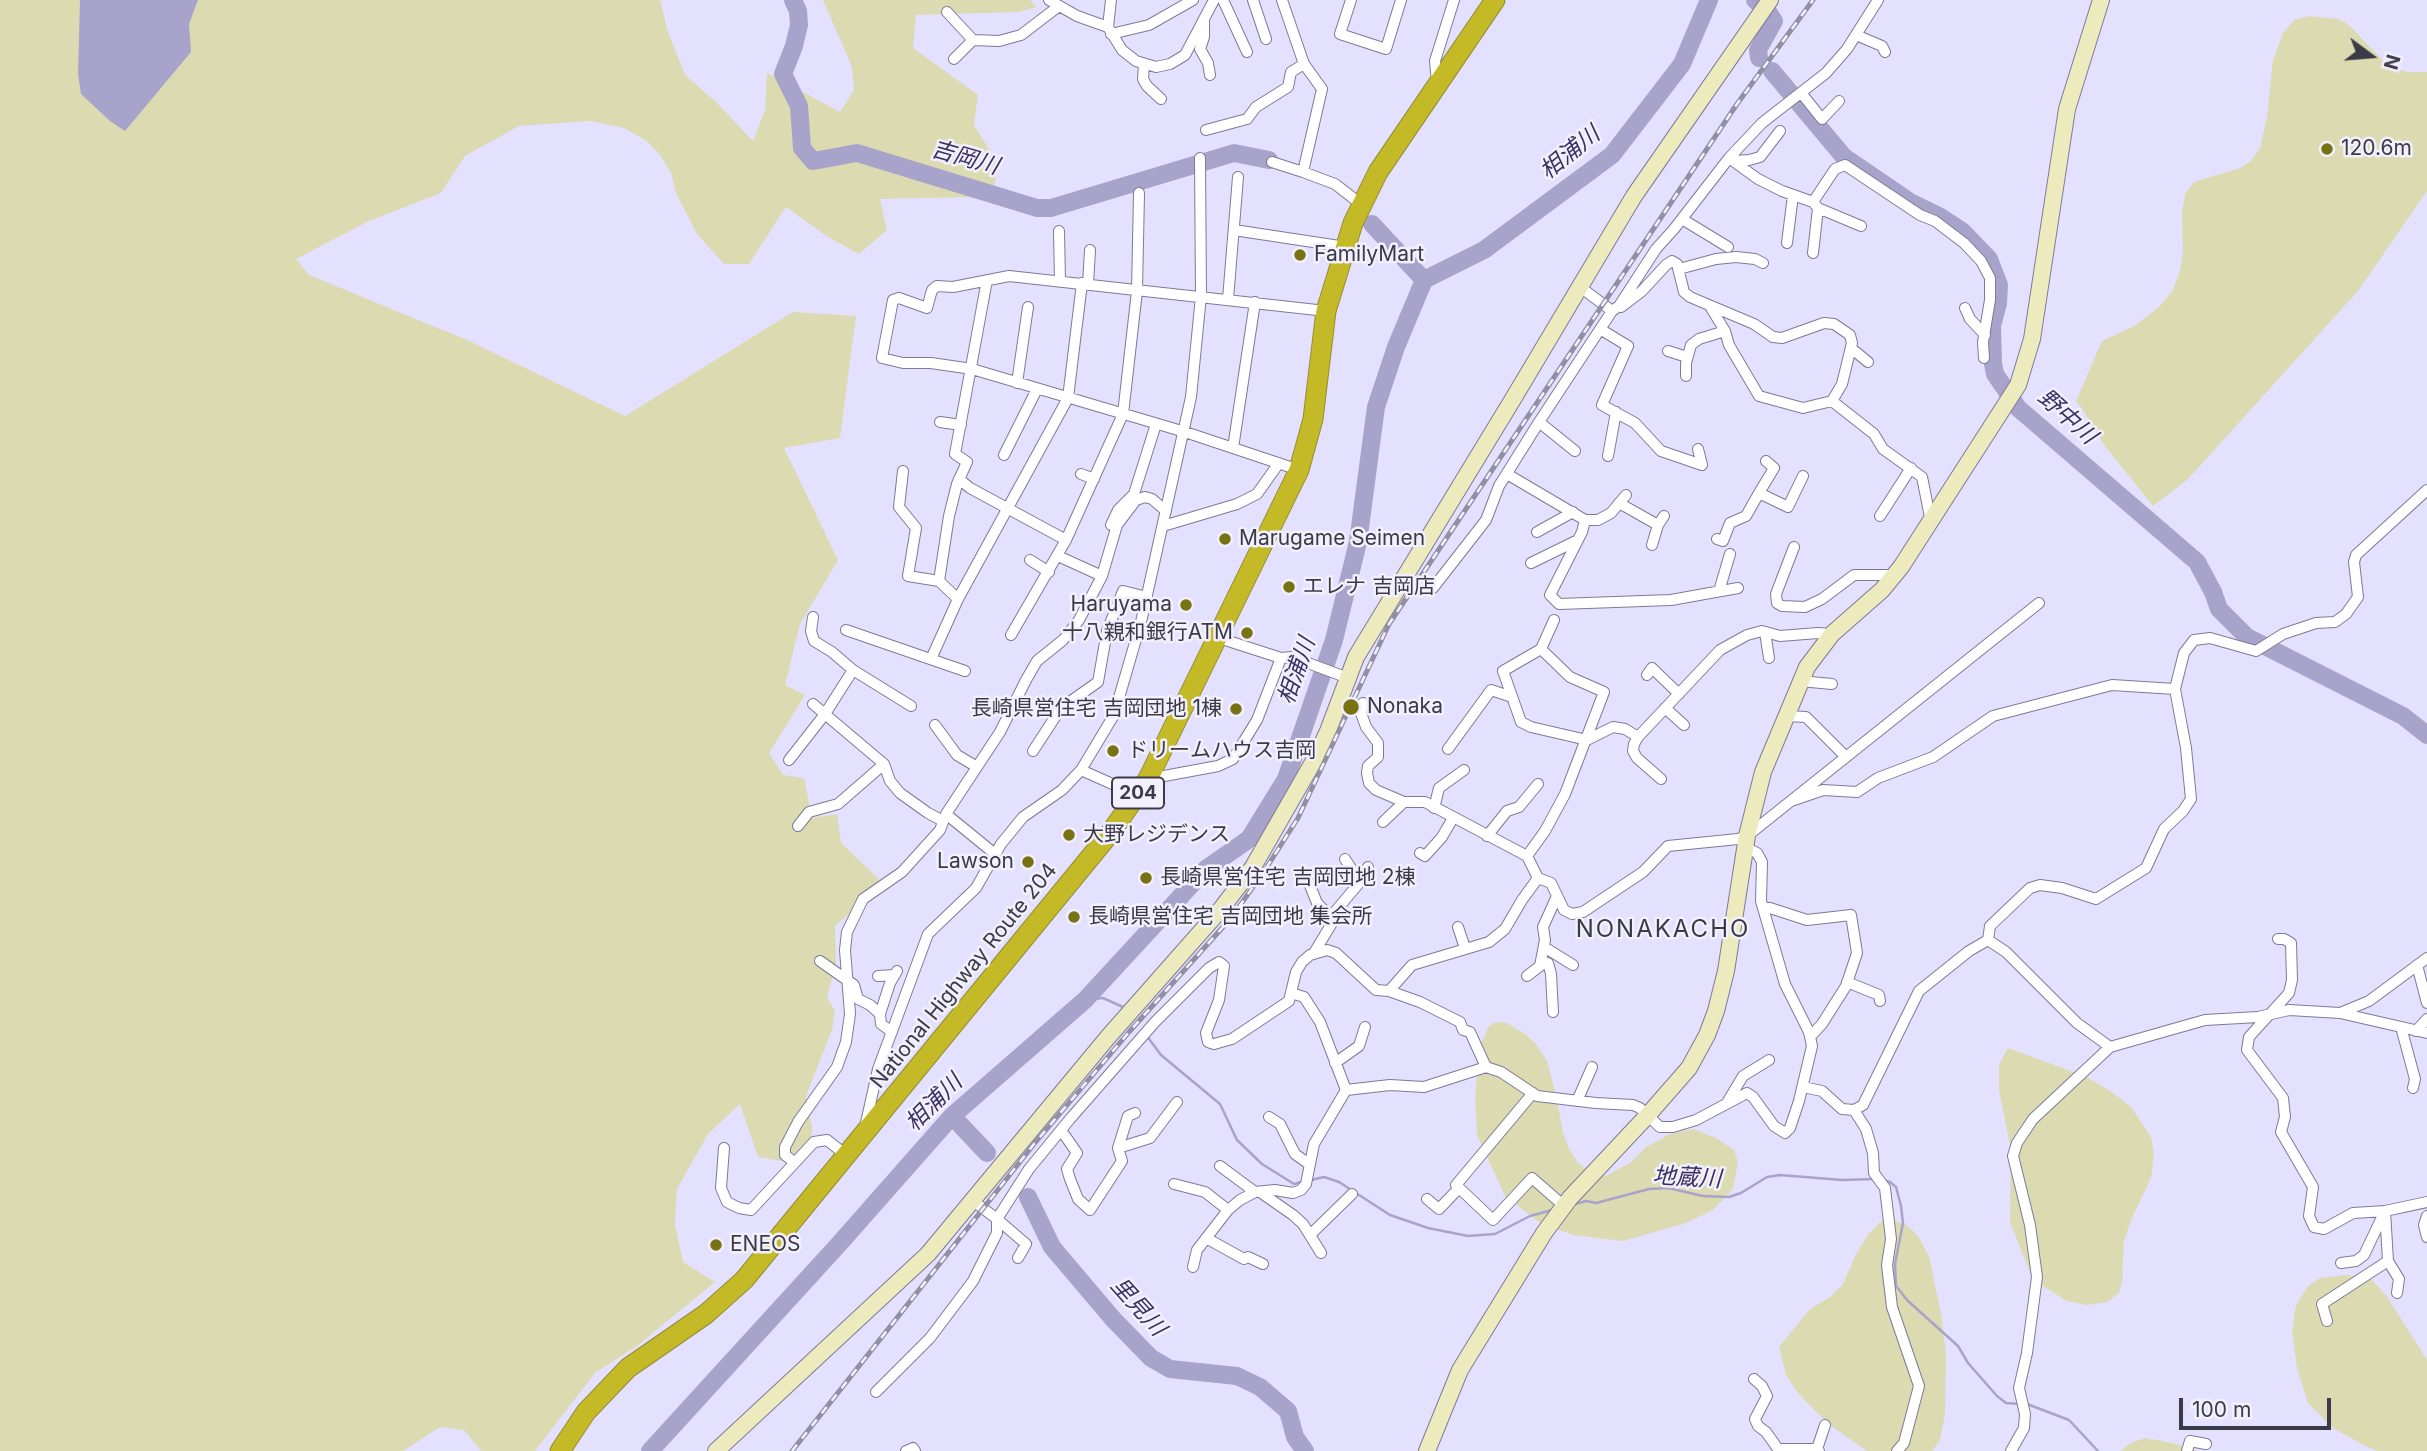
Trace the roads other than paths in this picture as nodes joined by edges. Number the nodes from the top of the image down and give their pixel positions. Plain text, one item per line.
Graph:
1 (1111, 0) edge
2 (1193, 0) edge
3 (1214, 0) edge
4 (1223, 0) edge
5 (1253, 0) edge
6 (1282, 0) edge
7 (1351, 0) edge
8 (1401, 0) edge
9 (1446, 0) edge
10 (1454, 0) edge
11 (1495, 0) edge
12 (1770, 0) edge
13 (1878, 0) edge
14 (2101, 0) edge
15 (1054, 3) edge
16 (947, 12) dead end
17 (1449, 14) junction
18 (1204, 20) junction
19 (1110, 31) junction
20 (1266, 32) dead end
21 (1856, 35) junction
22 (973, 40) junction
23 (1247, 52) dead end
24 (1885, 52) dead end
25 (954, 59) dead end
26 (1144, 64) junction
27 (1304, 64) junction
28 (1210, 75) dead end
29 (1437, 88) junction
30 (1802, 94) junction
31 (1161, 99) dead end
32 (1839, 101) dead end
33 (1206, 130) dead end
34 (1780, 131) dead end
35 (1200, 158) dead end
36 (1731, 159) junction
37 (1272, 162) dead end
38 (1303, 172) junction
39 (1238, 177) dead end
40 (1139, 193) dead end
41 (1793, 195) junction
42 (1362, 205) junction
43 (1816, 205) junction
44 (1682, 219) junction
45 (1861, 226) dead end
46 (1234, 230) junction
47 (1059, 231) dead end
48 (1787, 243) dead end
49 (1346, 247) junction
50 (1728, 247) dead end
51 (1817, 248) dead end
52 (1090, 250) dead end
53 (1763, 263) dead end
54 (1678, 269) junction
55 (987, 280) junction
56 (1060, 281) junction
57 (1085, 284) junction
58 (1579, 286) junction
59 (1137, 291) junction
60 (1201, 296) junction
61 (1228, 299) junction
62 (1255, 302) junction
63 (1028, 307) dead end
64 (1712, 308) junction
65 (1965, 308) dead end
66 (1326, 311) junction
67 (1612, 311) junction
68 (1600, 329) junction
69 (1725, 331) junction
70 (1985, 335) junction
71 (1851, 348) junction
72 (1668, 351) dead end
73 (1687, 357) junction
74 (1984, 358) dead end
75 (1868, 362) dead end
76 (972, 369) junction
77 (1686, 376) dead end
78 (1017, 383) junction
79 (1037, 389) junction
80 (1068, 398) junction
81 (1832, 401) junction
82 (1616, 412) junction
83 (1123, 414) junction
84 (940, 422) dead end
85 (1539, 422) junction
86 (1156, 424) junction
87 (961, 425) junction
88 (1185, 432) junction
89 (1233, 448) junction
90 (1699, 449) dead end
91 (1575, 451) dead end
92 (1004, 456) dead end
93 (1608, 456) dead end
94 (1766, 461) dead end
95 (1279, 463) junction
96 (1910, 468) junction
97 (1299, 470) junction
98 (903, 471) dead end
99 (1081, 474) dead end
100 (1507, 474) junction
101 (1803, 476) dead end
102 (959, 479) junction
103 (1094, 479) junction
104 (2427, 490) edge
105 (1759, 493) junction
106 (1008, 509) junction
107 (1166, 511) junction
108 (1573, 512) junction
109 (1880, 516) dead end
110 (1585, 520) junction
111 (1931, 522) junction
112 (1163, 526) junction
113 (1537, 532) dead end
114 (1717, 539) dead end
115 (1066, 540) junction
116 (1578, 540) junction
117 (1652, 545) dead end
118 (1794, 547) dead end
119 (1730, 554) dead end
120 (1058, 556) junction
121 (1030, 560) dead end
122 (1531, 563) dead end
123 (1049, 572) junction
124 (1100, 572) junction
125 (1892, 575) junction
126 (939, 581) junction
127 (1433, 588) dead end
128 (1738, 588) dead end
129 (1718, 591) junction
130 (1147, 597) junction
131 (958, 598) junction
132 (2039, 603) dead end
133 (813, 617) dead end
134 (1554, 620) dead end
135 (846, 630) dead end
136 (1765, 632) junction
137 (1832, 634) junction
138 (1011, 635) dead end
139 (1219, 638) junction
140 (1541, 649) junction
141 (1287, 657) junction
142 (931, 659) junction
143 (1769, 659) dead end
144 (853, 670) junction
145 (965, 671) dead end
146 (1647, 675) dead end
147 (1341, 676) junction
148 (1801, 681) junction
149 (1832, 684) dead end
150 (2175, 689) junction
151 (1679, 694) junction
152 (1512, 696) junction
153 (813, 704) dead end
154 (1363, 704) dead end
155 (911, 706) dead end
156 (1665, 708) junction
157 (825, 714) junction
158 (1786, 716) junction
159 (935, 724) dead end
160 (1684, 725) dead end
161 (1638, 737) junction
162 (1587, 740) junction
163 (1448, 749) dead end
164 (1033, 751) dead end
165 (1845, 756) junction
166 (789, 760) dead end
167 (884, 764) junction
168 (977, 767) junction
169 (1081, 770) junction
170 (1464, 770) dead end
171 (1661, 779) dead end
172 (1538, 783) dead end
173 (1142, 787) junction
174 (1404, 802) junction
175 (1788, 802) junction
176 (1434, 807) junction
177 (945, 818) junction
178 (1453, 818) junction
179 (1383, 822) dead end
180 (799, 826) dead end
181 (1487, 836) junction
182 (1746, 841) junction
183 (1420, 853) dead end
184 (995, 854) junction
185 (1527, 856) junction
186 (1345, 859) dead end
187 (1368, 867) dead end
188 (1538, 878) junction
189 (1360, 882) junction
190 (1309, 883) dead end
191 (1557, 896) junction
192 (1763, 908) junction
193 (1332, 918) junction
194 (1458, 927) dead end
195 (2278, 939) dead end
196 (1987, 940) junction
197 (1544, 947) junction
198 (1465, 948) junction
199 (1314, 953) junction
200 (2427, 958) edge
201 (820, 961) dead end
202 (1541, 961) junction
203 (1573, 965) dead end
204 (2417, 965) junction
205 (878, 976) dead end
206 (1527, 976) dead end
207 (848, 981) junction
208 (1847, 982) junction
209 (1389, 991) junction
210 (1291, 993) junction
211 (1880, 1000) dead end
212 (2427, 1003) edge
213 (1553, 1012) dead end
214 (2340, 1013) junction
215 (880, 1014) junction
216 (2267, 1015) junction
217 (2427, 1019) edge
218 (1365, 1027) dead end
219 (2401, 1027) junction
220 (892, 1032) junction
221 (2421, 1032) edge
222 (1810, 1037) junction
223 (2110, 1047) junction
224 (1769, 1060) dead end
225 (1335, 1063) junction
226 (1486, 1067) junction
227 (1592, 1067) dead end
228 (1802, 1087) junction
229 (2413, 1088) dead end
230 (1346, 1090) junction
231 (1533, 1093) junction
232 (1577, 1101) junction
233 (1728, 1101) junction
234 (1177, 1108) dead end
235 (1854, 1111) junction
236 (1135, 1113) dead end
237 (1647, 1116) junction
238 (1269, 1117) dead end
239 (1061, 1130) junction
240 (864, 1133) junction
241 (1118, 1148) junction
242 (724, 1149) dead end
243 (846, 1155) junction
244 (794, 1162) junction
245 (1309, 1164) junction
246 (1220, 1166) dead end
247 (1174, 1184) dead end
248 (1459, 1188) junction
249 (1257, 1192) junction
250 (1352, 1194) dead end
251 (1427, 1199) dead end
252 (972, 1200) junction
253 (2427, 1202) edge
254 (1564, 1206) junction
255 (1228, 1210) junction
256 (2385, 1211) junction
257 (2427, 1216) edge
258 (997, 1219) junction
259 (1310, 1235) junction
260 (2427, 1237) edge
261 (1206, 1238) junction
262 (1321, 1253) dead end
263 (1023, 1255) dead end
264 (2388, 1261) junction
265 (2341, 1262) dead end
266 (1263, 1264) dead end
267 (1193, 1267) dead end
268 (2397, 1293) dead end
269 (2327, 1321) dead end
270 (1754, 1379) dead end
271 (876, 1392) dead end
272 (1825, 1425) dead end
273 (2206, 1444) dead end
274 (1778, 1450) edge
275 (1818, 1450) edge
276 (560, 1451) edge
277 (716, 1451) edge
278 (906, 1451) edge
279 (915, 1451) edge
280 (1427, 1451) edge
281 (1896, 1451) edge
282 (2011, 1451) edge
283 (2187, 1451) edge

1 - 19 street
2 - 19 street
3 - 18 street
4 - 23 street
5 - 20 street
6 - 27 street
7 - 8 street
9 - 17 street
10 - 17 street
11 - 29 highway, National Highway Route 204 / 204
12 - 58 street
13 - 21 street
14 - 111 street
15 - 19 street
15 - 22 street
16 - 22 street
17 - 29 street
18 - 26 street
18 - 28 street
19 - 26 street
21 - 24 street
21 - 30 street
22 - 25 street
26 - 31 street
27 - 33 street
27 - 38 street
29 - 42 highway, National Highway Route 204 / 204
30 - 32 street
30 - 36 street
34 - 36 street
35 - 60 street
36 - 41 street
36 - 44 street
37 - 38 street
38 - 42 street
39 - 46 street
40 - 59 street
41 - 43 street
41 - 48 street
42 - 49 highway, National Highway Route 204 / 204
43 - 45 street
43 - 51 street
43 - 70 street
44 - 50 street
44 - 67 street
46 - 49 street
46 - 61 street
47 - 56 street
49 - 66 highway, National Highway Route 204 / 204
52 - 57 street
53 - 54 street
54 - 64 street
54 - 67 street
55 - 56 street
55 - 76 street
55 - 76 street
56 - 57 street
57 - 59 street
57 - 80 street
58 - 67 street
58 - 147 street
59 - 60 street
59 - 83 street
60 - 61 street
60 - 88 street
61 - 62 street
62 - 66 street
62 - 89 street
63 - 78 street
64 - 69 street
64 - 71 street
65 - 70 street
66 - 97 highway, National Highway Route 204 / 204
67 - 68 street
68 - 82 street
68 - 85 street
69 - 73 street
69 - 81 street
70 - 74 street
71 - 75 street
71 - 81 street
72 - 73 street
73 - 77 street
76 - 78 street
76 - 87 street
78 - 79 street
79 - 80 street
79 - 92 street
80 - 83 street
80 - 106 street
81 - 96 street
82 - 90 street
82 - 93 street
83 - 86 street
83 - 103 street
84 - 87 street
85 - 91 street
85 - 100 street
86 - 88 street
86 - 124 street
87 - 102 street
88 - 89 street
88 - 107 street
89 - 95 street
94 - 105 street
95 - 97 street
95 - 112 street
96 - 109 street
96 - 111 street
97 - 139 highway, National Highway Route 204 / 204
98 - 126 street
99 - 103 street
100 - 108 street
100 - 127 street
101 - 105 street
102 - 106 street
102 - 126 street
103 - 115 street
104 - 150 street
105 - 114 street
106 - 115 street
106 - 131 street
107 - 112 street
107 - 124 street
108 - 110 street
108 - 113 street
110 - 116 street
110 - 117 street
111 - 125 street
112 - 130 street
115 - 120 street
116 - 122 street
116 - 129 street
118 - 125 street
119 - 129 street
120 - 123 street
120 - 124 street
121 - 123 street
123 - 138 street
124 - 168 street
125 - 137 street
126 - 131 street
128 - 129 street
130 - 164 street
130 - 169 street
131 - 142 street
132 - 165 street
133 - 144 street
134 - 140 street
135 - 142 street
136 - 137 street
136 - 143 street
136 - 151 street
137 - 148 street
139 - 141 street
139 - 173 highway, National Highway Route 204 / 204
140 - 152 street
140 - 162 street
141 - 147 street
141 - 173 street
142 - 145 street
144 - 155 street
144 - 157 street
146 - 151 street
147 - 252 street
148 - 149 street
148 - 158 street
150 - 175 street
150 - 196 street
151 - 156 street
152 - 162 street
152 - 163 street
153 - 157 street
154 - 174 street
156 - 160 street
156 - 161 street
157 - 166 street
157 - 167 street
158 - 165 street
158 - 182 street
159 - 168 street
161 - 162 street
161 - 171 street
162 - 185 street
165 - 175 street
167 - 177 street
167 - 180 street
168 - 177 street
169 - 173 street
169 - 184 street
170 - 176 street
172 - 181 street
173 - 240 highway, National Highway Route 204 / 204
174 - 176 street
174 - 179 street
175 - 182 street
176 - 178 street
177 - 184 street
177 - 207 street
178 - 181 street
178 - 183 street
181 - 185 street
182 - 191 street
182 - 192 street
182 - 237 street
184 - 220 street
185 - 188 street
186 - 189 street
187 - 189 street
188 - 191 street
188 - 198 street
189 - 193 street
190 - 193 street
191 - 197 street
192 - 208 street
192 - 222 street
193 - 199 street
194 - 198 street
195 - 216 street
196 - 223 street
196 - 235 street
197 - 202 street
197 - 203 street
198 - 209 street
199 - 209 street
199 - 210 street
200 - 204 street
201 - 207 street
202 - 206 street
202 - 213 street
204 - 212 street
204 - 214 street
205 - 215 street
207 - 215 street
207 - 244 street
208 - 211 street
208 - 222 street
209 - 226 street
210 - 225 street
210 - 239 street
214 - 216 street
214 - 219 street
215 - 220 street
216 - 223 street
216 - 256 street
217 - 221 street
218 - 225 street
219 - 221 street
219 - 229 street
220 - 240 street
222 - 228 street
223 - 282 street
224 - 233 street
225 - 230 street
226 - 230 street
226 - 231 street
227 - 232 street
228 - 233 street
228 - 235 street
230 - 245 street
231 - 232 street
231 - 248 street
232 - 237 street
233 - 237 street
234 - 241 street
235 - 281 street
236 - 241 street
237 - 254 street
238 - 245 street
239 - 241 street
239 - 258 street
240 - 243 highway, National Highway Route 204 / 204
242 - 244 street
243 - 244 street
243 - 276 highway, National Highway Route 204 / 204
245 - 249 street
246 - 249 street
247 - 255 street
248 - 251 street
248 - 254 street
249 - 255 street
249 - 259 street
250 - 259 street
252 - 258 street
252 - 277 street
253 - 256 street
254 - 280 street
255 - 261 street
256 - 264 street
256 - 265 street
257 - 260 street
258 - 263 street
258 - 271 street
259 - 262 street
261 - 266 street
261 - 267 street
264 - 268 street
264 - 269 street
270 - 274 street
272 - 275 street
273 - 283 street
274 - 275 street
278 - 279 street

